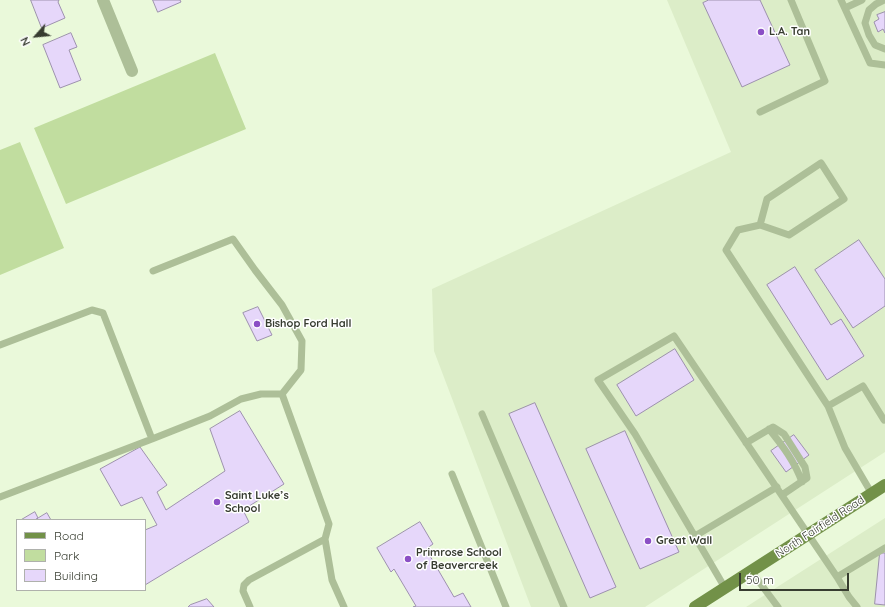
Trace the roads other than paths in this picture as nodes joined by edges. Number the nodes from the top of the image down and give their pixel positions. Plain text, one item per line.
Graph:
1 (103, 0) edge
2 (791, 0) edge
3 (841, 0) edge
4 (862, 0) edge
5 (884, 0) edge
6 (845, 8) junction
7 (885, 49) edge
8 (885, 65) edge
9 (132, 71) dead end
10 (760, 112) dead end
11 (760, 225) junction
12 (153, 271) dead end
13 (0, 345) edge
14 (282, 394) junction
15 (828, 406) junction
16 (482, 414) dead end
17 (884, 420) edge
18 (152, 439) junction
19 (746, 443) junction
20 (452, 474) dead end
21 (885, 485) edge
22 (777, 487) junction
23 (872, 494) junction
24 (782, 496) junction
25 (0, 497) edge
26 (808, 534) junction
27 (695, 536) junction
28 (325, 539) junction
29 (885, 548) edge
30 (751, 571) junction
31 (837, 577) junction
32 (726, 588) junction
33 (708, 604) edge
34 (250, 607) edge
35 (344, 607) edge
36 (506, 607) edge
37 (564, 607) edge
38 (695, 607) edge
39 (778, 607) edge
40 (857, 607) edge

1 - 9 street
2 - 10 lane
3 - 6 lane
4 - 6 lane
5 - 7 lane
6 - 8 lane
11 - 11 lane
11 - 15 lane
12 - 14 lane
13 - 18 lane
14 - 18 lane
14 - 28 lane
15 - 17 lane
15 - 23 lane
16 - 37 lane
18 - 25 lane
19 - 22 lane
19 - 24 lane
19 - 27 lane
20 - 36 lane
21 - 23 main road, North Fairfield Road
22 - 24 lane
22 - 27 lane
23 - 26 main road, North Fairfield Road
24 - 26 lane
26 - 30 main road, North Fairfield Road
26 - 31 lane
27 - 32 lane
28 - 34 lane
28 - 35 lane
29 - 31 lane
30 - 32 main road, North Fairfield Road
30 - 39 lane
31 - 40 lane
32 - 33 main road, North Fairfield Road
33 - 38 main road, North Fairfield Road

